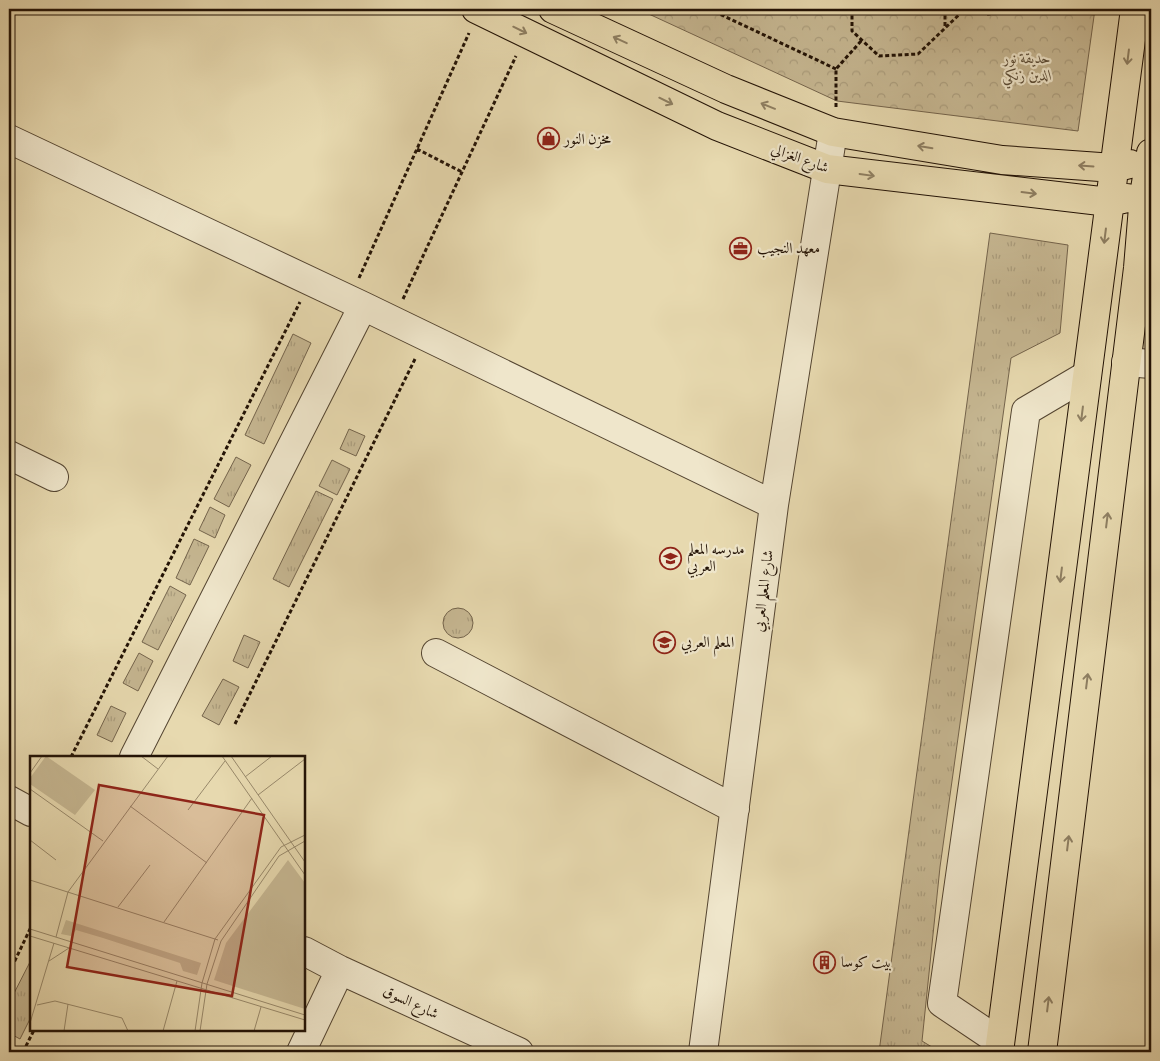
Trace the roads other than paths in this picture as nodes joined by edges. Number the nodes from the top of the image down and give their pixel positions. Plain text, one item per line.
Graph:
1 (478, 9) edge
2 (554, 9) edge
3 (1134, 9) edge
4 (832, 132) junction
5 (9, 139) edge
6 (1151, 158) edge
7 (1114, 168) junction
8 (827, 169) junction
9 (1148, 195) edge
10 (1109, 202) junction
11 (356, 302) junction
12 (1139, 363) edge
13 (1087, 375) junction
14 (9, 454) edge
15 (54, 477) dead end
16 (774, 505) junction
17 (436, 653) dead end
18 (134, 756) edge
19 (9, 800) edge
20 (735, 809) junction
21 (30, 811) edge
22 (305, 952) edge
23 (340, 970) junction
24 (1000, 1047) edge
25 (301, 1052) edge
26 (520, 1052) edge
27 (703, 1052) edge
28 (1042, 1052) edge

1 -> 8 main road, شارع الغزالي
4 -> 2 main road
3 -> 7 main road
7 -> 4 main road
4 - 8 street, شارع المعلم العربي
5 - 11 street
6 - 7 main road
6 - 9 main road
7 - 10 main road
8 -> 10 main road, شارع الغزالي
8 - 16 street, شارع المعلم العربي
9 - 10 main road, شارع الغزالي
9 - 12 main road
10 -> 13 main road
11 - 16 street
11 - 18 street
28 -> 12 main road
13 -> 24 main road
13 - 24 street
14 - 15 street
16 - 20 street, شارع المعلم العربي
17 - 20 street
19 - 21 street
20 - 27 street, شارع المعلم العربي
22 - 23 street, شارع السوق
23 - 25 street
23 - 26 street, شارع السوق

